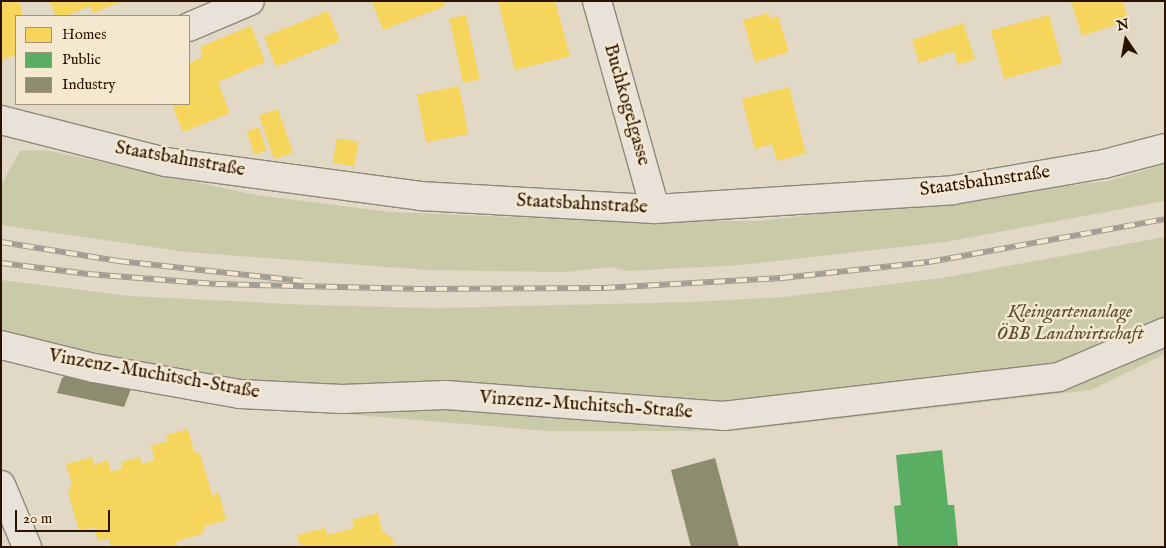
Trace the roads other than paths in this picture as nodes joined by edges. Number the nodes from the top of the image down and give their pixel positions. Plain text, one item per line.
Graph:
1 (250, 1) edge
2 (598, 1) edge
3 (190, 27) edge
4 (9, 115) edge
5 (1165, 148) edge
6 (656, 208) junction
7 (1165, 332) edge
8 (1, 345) edge
9 (1, 485) edge
10 (27, 547) edge

1 - 3 street
2 - 6 street, Buchkogelgasse
4 - 6 street, Staatsbahnstraße
5 - 6 street, Staatsbahnstraße
7 - 8 street, Vinzenz-Muchitsch-Straße
9 - 10 street

